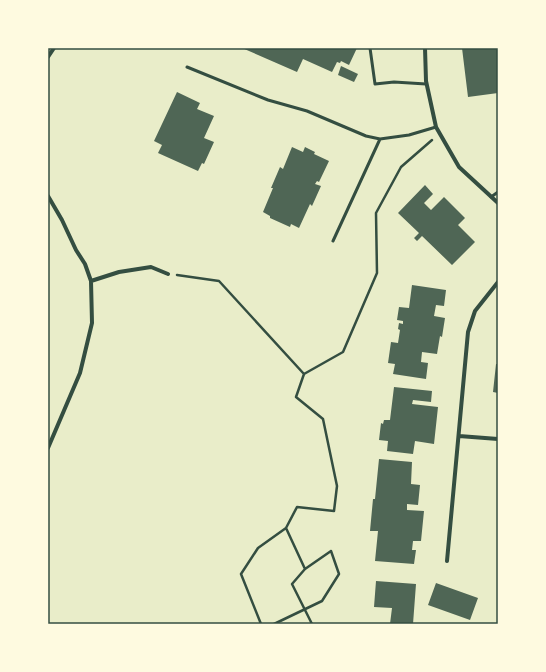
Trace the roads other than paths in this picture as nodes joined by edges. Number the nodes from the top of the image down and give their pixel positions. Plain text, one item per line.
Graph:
1 (54, 48) edge
2 (370, 48) edge
3 (425, 48) edge
4 (48, 57) edge
5 (187, 67) dead end
6 (426, 84) junction
7 (436, 127) junction
8 (380, 139) junction
9 (498, 192) edge
10 (48, 196) edge
11 (491, 197) junction
12 (498, 203) edge
13 (333, 241) dead end
14 (168, 274) road end
15 (91, 281) junction
16 (498, 282) edge
17 (459, 436) junction
18 (498, 439) edge
19 (48, 448) edge
20 (447, 562) dead end

1 - 4 street
2 - 6 lane
3 - 6 street
5 - 8 lane
6 - 7 street
7 - 8 lane
7 - 11 street
8 - 13 lane
9 - 11 lane
10 - 15 street
11 - 12 street
14 - 15 street
15 - 19 street
16 - 17 street
17 - 18 street
17 - 20 street

